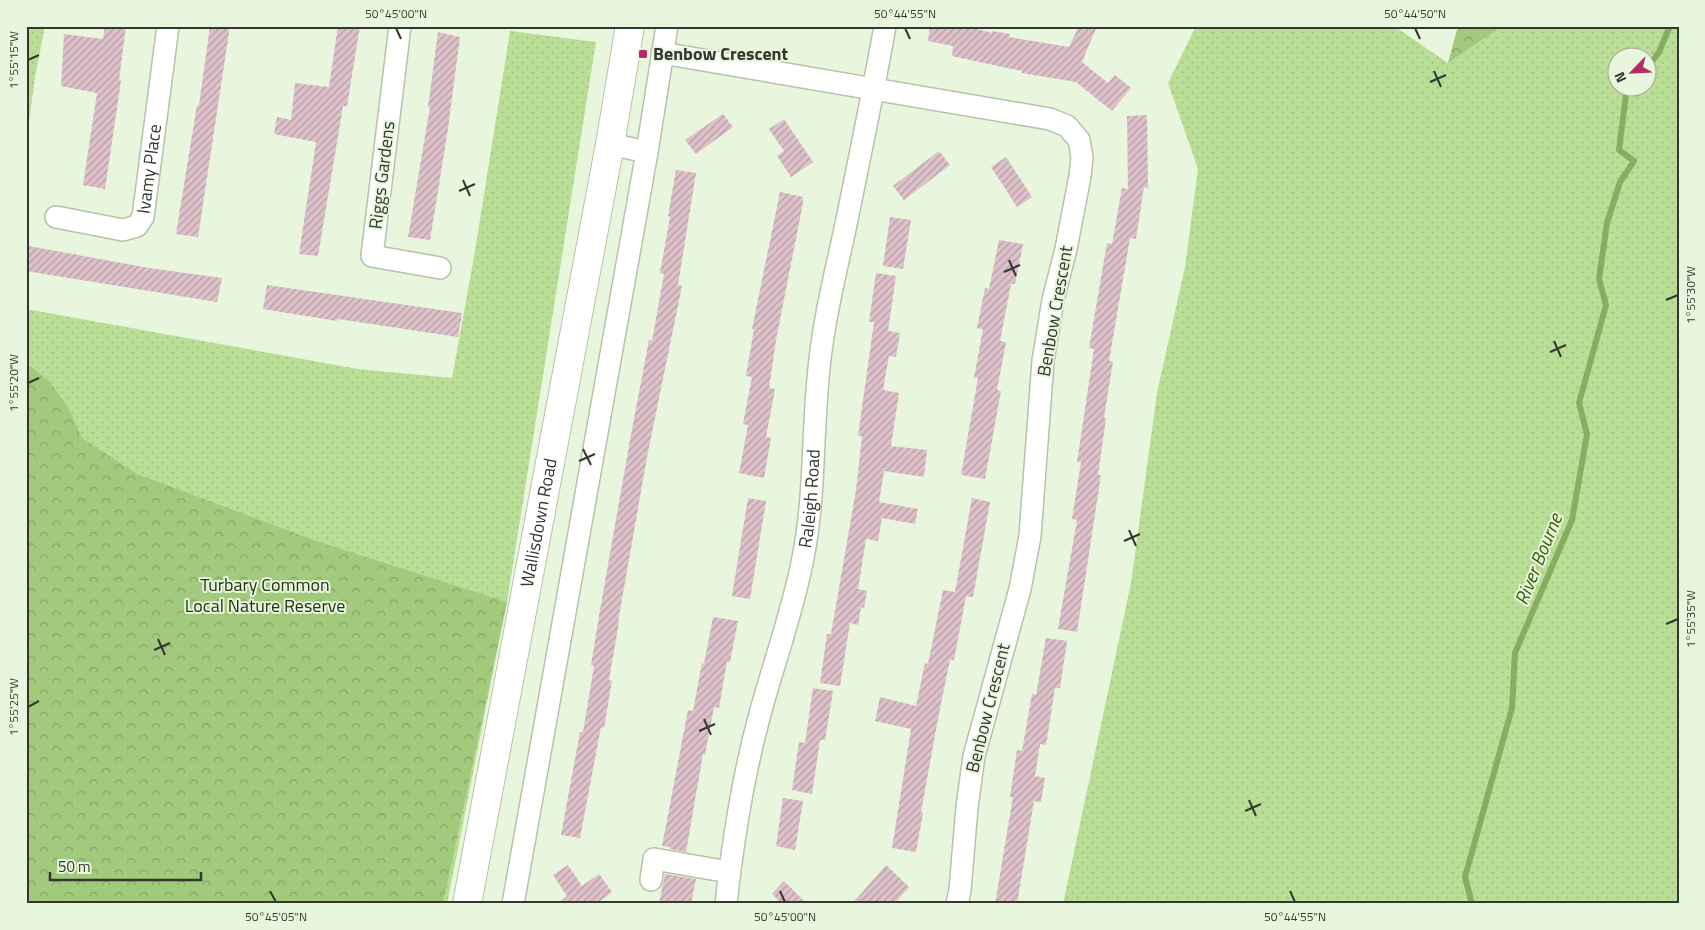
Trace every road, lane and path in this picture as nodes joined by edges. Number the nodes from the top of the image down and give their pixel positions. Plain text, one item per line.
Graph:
1 (168, 26) edge
2 (400, 26) edge
3 (630, 26) edge
4 (667, 26) edge
5 (885, 26) edge
6 (662, 52) junction
7 (874, 88) junction
8 (610, 144) junction
9 (647, 152) junction
10 (56, 217) dead end
11 (440, 268) dead end
12 (729, 872) junction
13 (651, 880) dead end
14 (467, 904) edge
15 (513, 904) edge
16 (726, 904) edge
17 (957, 904) edge

1 - 10 street, Ivamy Place
2 - 11 street, Riggs Gardens
3 - 8 main road, Wallisdown Road
4 - 6 street
5 - 7 street, Raleigh Road
6 - 7 street, Benbow Crescent
6 - 9 street
7 - 12 street, Raleigh Road
7 - 17 street, Benbow Crescent
8 - 9 street
8 - 14 main road, Wallisdown Road
9 - 15 street
12 - 13 street
12 - 16 street, Raleigh Road

